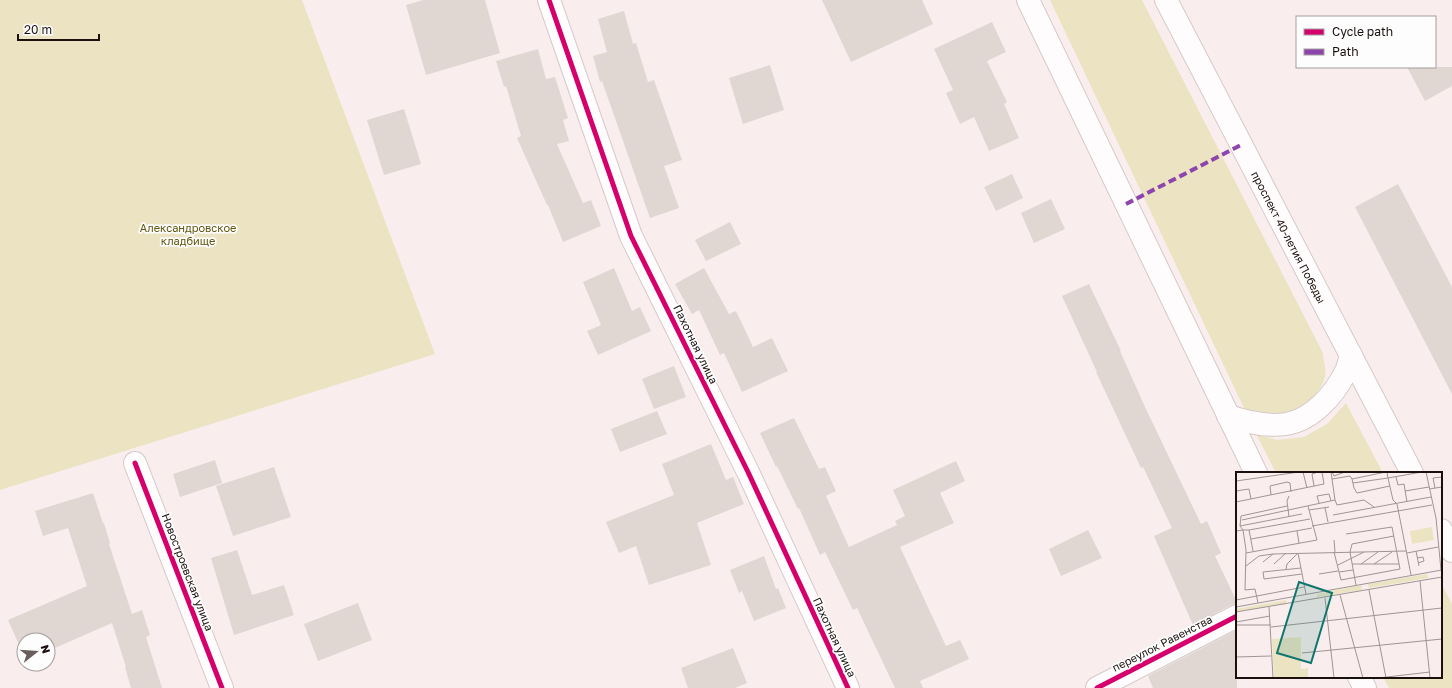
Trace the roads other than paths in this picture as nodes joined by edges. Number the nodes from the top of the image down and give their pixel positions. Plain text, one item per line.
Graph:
1 (549, 0) edge
2 (1028, 0) edge
3 (1166, 0) edge
4 (1351, 356) junction
5 (1228, 416) junction
6 (135, 463) dead end
7 (1256, 472) edge
8 (1411, 472) edge
9 (1442, 532) edge
10 (1452, 551) edge
11 (1236, 617) edge
12 (1360, 678) edge
13 (222, 688) edge
14 (848, 688) edge
15 (1096, 688) edge
16 (1365, 688) edge

1 - 14 main road, Пахотная улица
2 - 5 main road
3 - 4 main road, проспект 40-летия Победы
4 - 5 main road
4 - 8 main road, проспект 40-летия Победы
5 - 7 main road
6 - 13 main road, Новостроевская улица
9 - 10 main road
11 - 15 main road, переулок Равенства
12 - 16 main road

